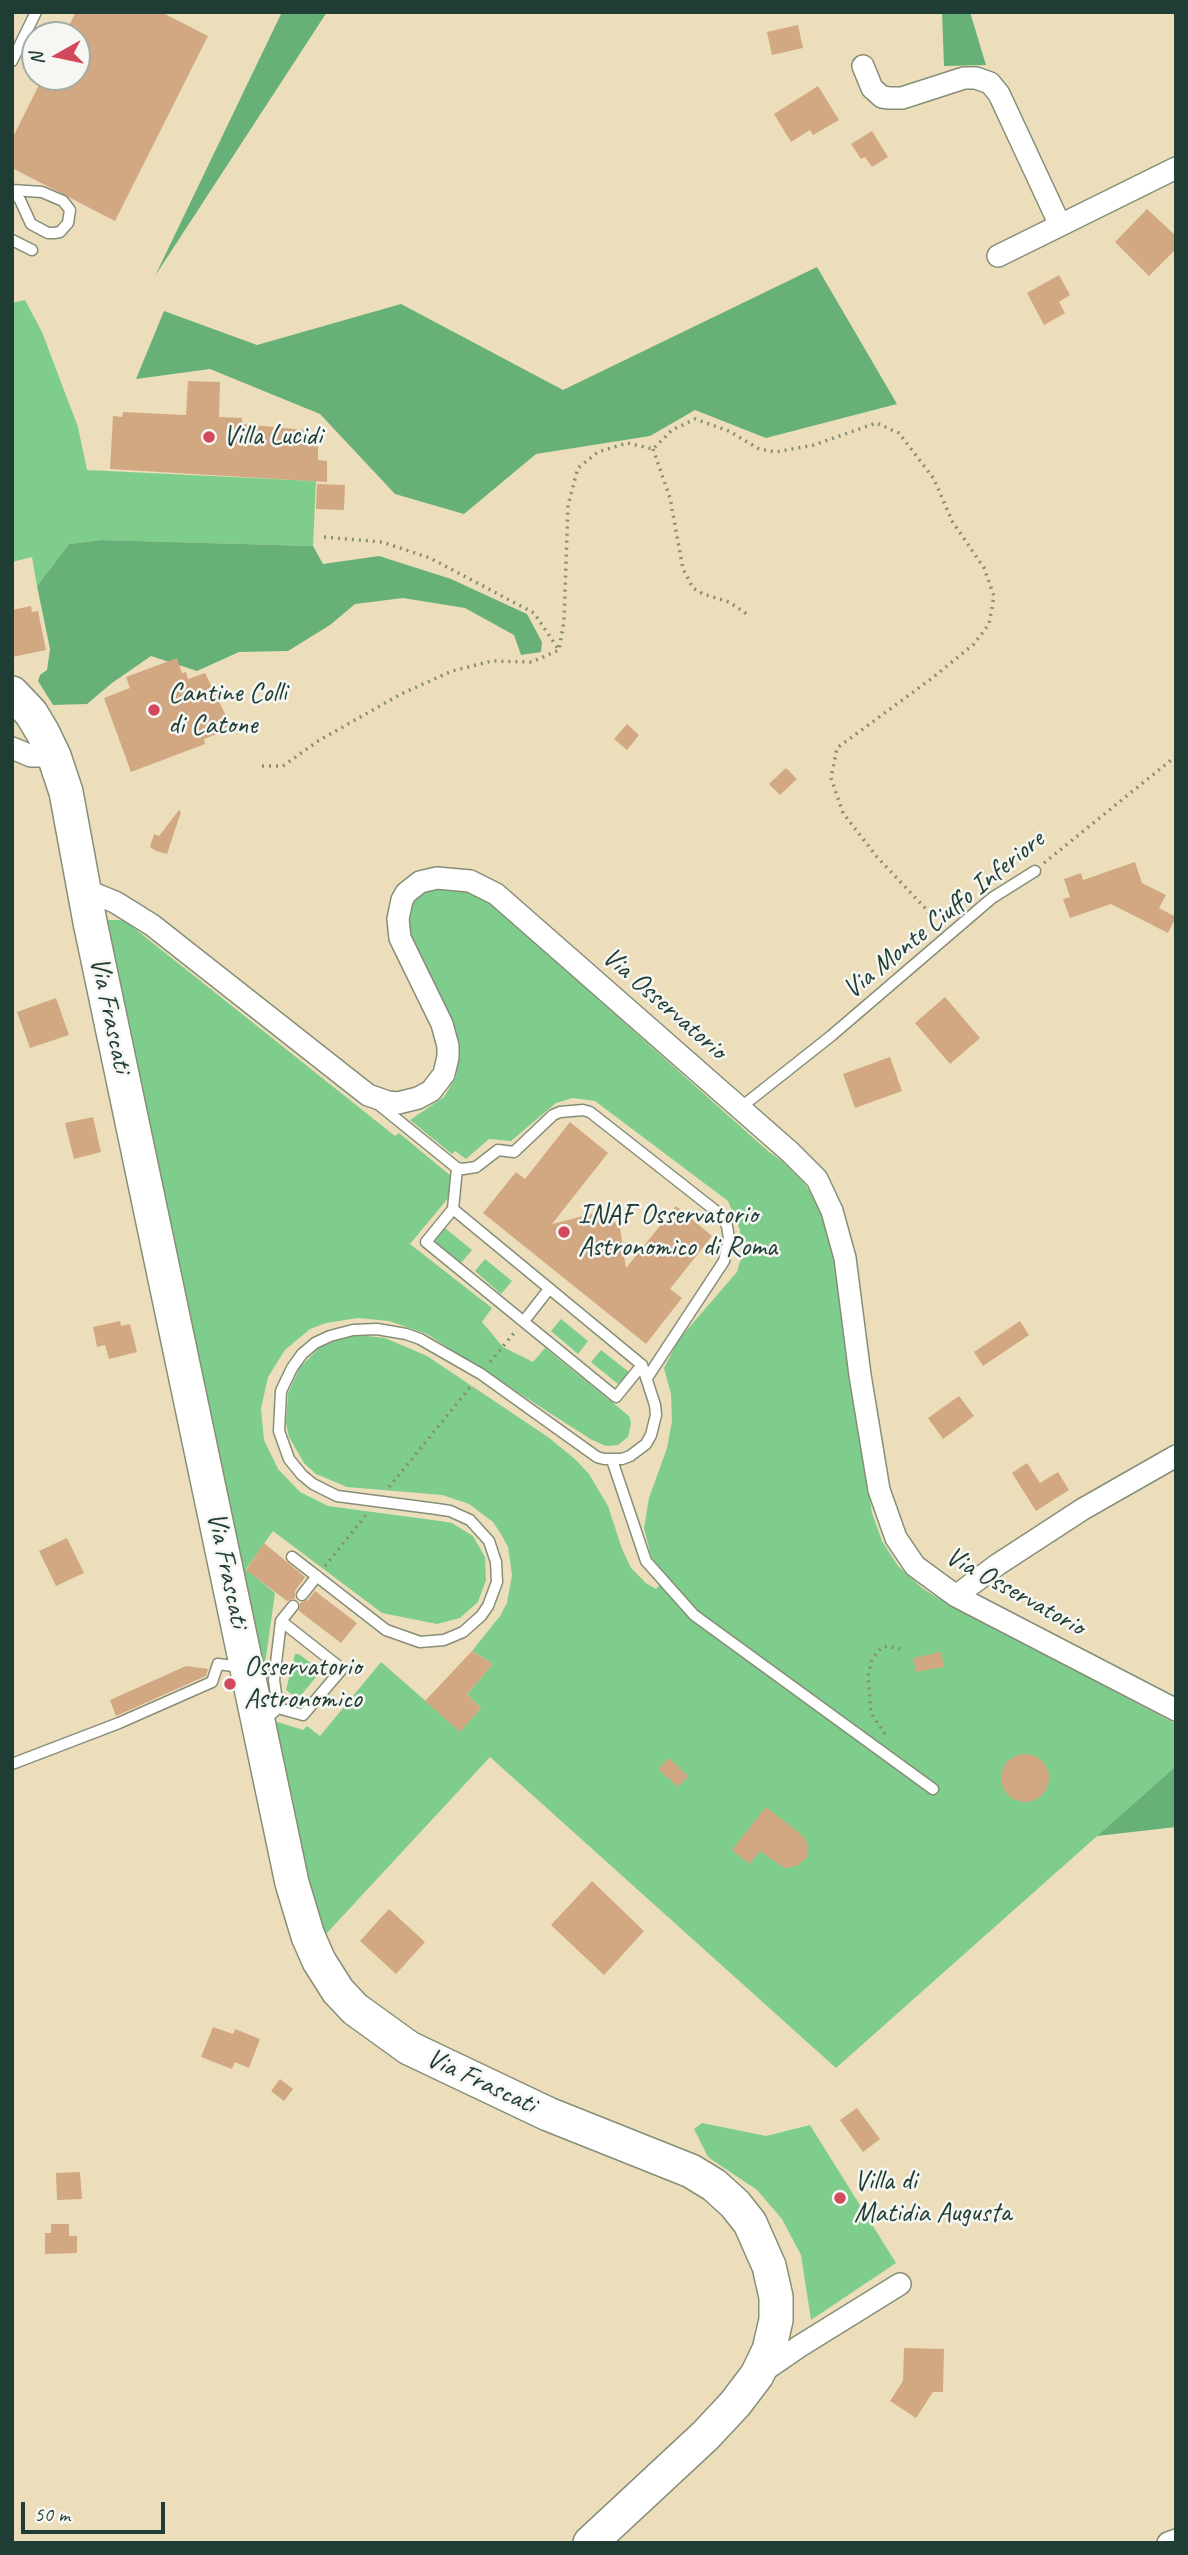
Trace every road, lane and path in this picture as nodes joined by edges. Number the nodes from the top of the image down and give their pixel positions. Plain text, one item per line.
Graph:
1 (36, 12) edge
2 (12, 61) edge
3 (863, 66) dead end
4 (1174, 172) edge
5 (12, 190) edge
6 (1060, 225) junction
7 (12, 240) edge
8 (32, 250) dead end
9 (999, 256) dead end
10 (653, 449) junction
11 (324, 537) dead end
12 (750, 616) dead end
13 (559, 649) junction
14 (12, 693) edge
15 (12, 748) edge
16 (54, 756) junction
17 (1176, 756) edge
18 (262, 766) dead end
19 (1035, 871) joint
20 (83, 889) junction
21 (942, 941) junction
22 (368, 1095) junction
23 (740, 1108) junction
24 (457, 1168) junction
25 (453, 1209) junction
26 (549, 1289) junction
27 (523, 1321) junction
28 (642, 1365) junction
29 (481, 1374) junction
30 (647, 1378) junction
31 (1176, 1456) edge
32 (612, 1460) junction
33 (377, 1502) junction
34 (292, 1557) dead end
35 (317, 1576) junction
36 (302, 1595) dead end
37 (956, 1596) junction
38 (293, 1606) dead end
39 (281, 1621) junction
40 (900, 1649) dead end
41 (247, 1667) junction
42 (1176, 1710) edge
43 (269, 1716) junction
44 (891, 1740) dead end
45 (12, 1764) edge
46 (933, 1789) dead end
47 (900, 2284) dead end
48 (757, 2375) junction
49 (590, 2543) edge

1 - 2 lane
3 - 6 street
4 - 6 street
5 - 5 lane
6 - 9 street
7 - 8 lane
10 - 12 path
10 - 13 path
10 - 21 path
11 - 13 path
13 - 18 path
14 - 16 main road, Via Frascati
15 - 16 street
16 - 20 main road, Via Frascati
17 - 19 path, Via Monte Ciuffo Inferiore
19 - 21 lane, Via Monte Ciuffo Inferiore
20 - 22 street, Via Osservatorio
20 - 41 main road, Via Frascati
21 - 23 lane, Via Monte Ciuffo Inferiore
22 - 23 street, Via Osservatorio
22 - 24 lane
23 - 37 street, Via Osservatorio
24 - 25 lane
24 - 30 lane
25 - 26 lane
25 - 27 lane
26 - 27 lane
26 - 28 lane
27 - 28 lane
27 - 29 path
28 - 30 lane
29 - 32 lane
29 - 33 path
29 - 33 lane
30 - 32 lane
31 - 37 street
32 - 46 lane
33 - 35 path
33 - 35 lane
34 - 35 lane
35 - 36 lane
37 - 42 street, Via Osservatorio
38 - 39 lane
39 - 43 lane
39 - 43 lane
40 - 44 path
41 - 43 main road, Via Frascati
41 - 45 lane
43 - 48 main road, Via Frascati
47 - 48 street, Via Frascati
48 - 49 main road, Via Frascati

